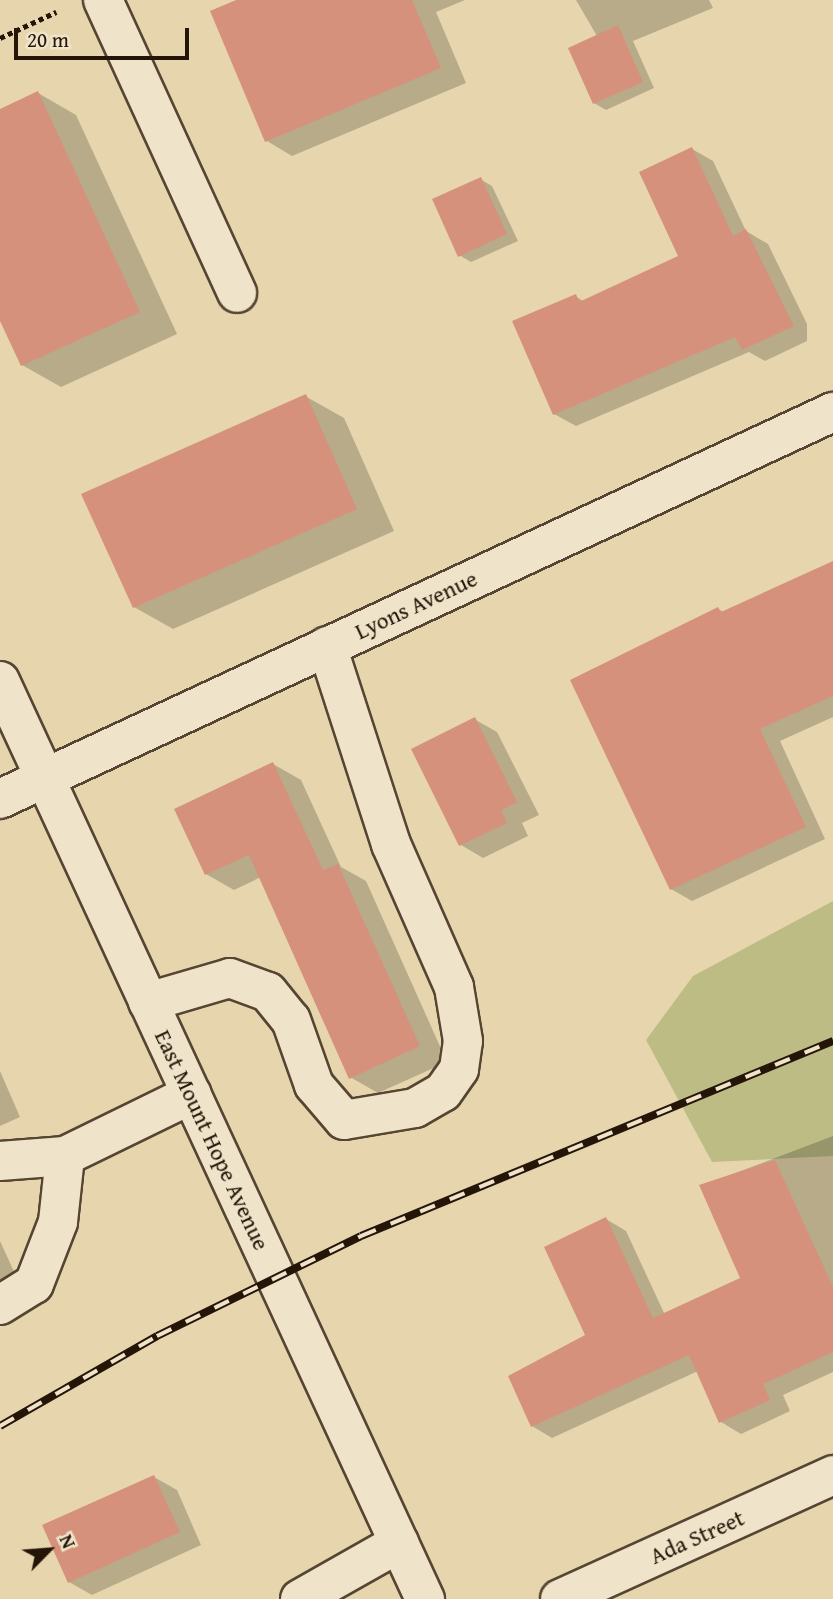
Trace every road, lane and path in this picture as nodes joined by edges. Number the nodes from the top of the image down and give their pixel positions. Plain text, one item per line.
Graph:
1 (87, 3) edge
2 (0, 38) edge
3 (237, 293) dead end
4 (833, 412) edge
5 (327, 646) junction
6 (0, 681) edge
7 (45, 778) junction
8 (0, 799) edge
9 (148, 1002) junction
10 (192, 1094) junction
11 (65, 1156) junction
12 (0, 1161) edge
13 (0, 1305) edge
14 (833, 1475) edge
15 (400, 1542) junction
16 (300, 1599) edge
17 (425, 1599) edge
18 (560, 1599) edge

1 - 2 path
1 - 3 street
4 - 5 street, Lyons Avenue
5 - 7 street, Lyons Avenue
5 - 9 street
6 - 7 street, East Mount Hope Avenue
7 - 8 street, Lyons Avenue
7 - 9 street, East Mount Hope Avenue
9 - 10 street, East Mount Hope Avenue
10 - 11 street
10 - 15 street, East Mount Hope Avenue
11 - 12 street
11 - 13 street
14 - 18 street, Ada Street
15 - 16 street
15 - 17 street, East Mount Hope Avenue

